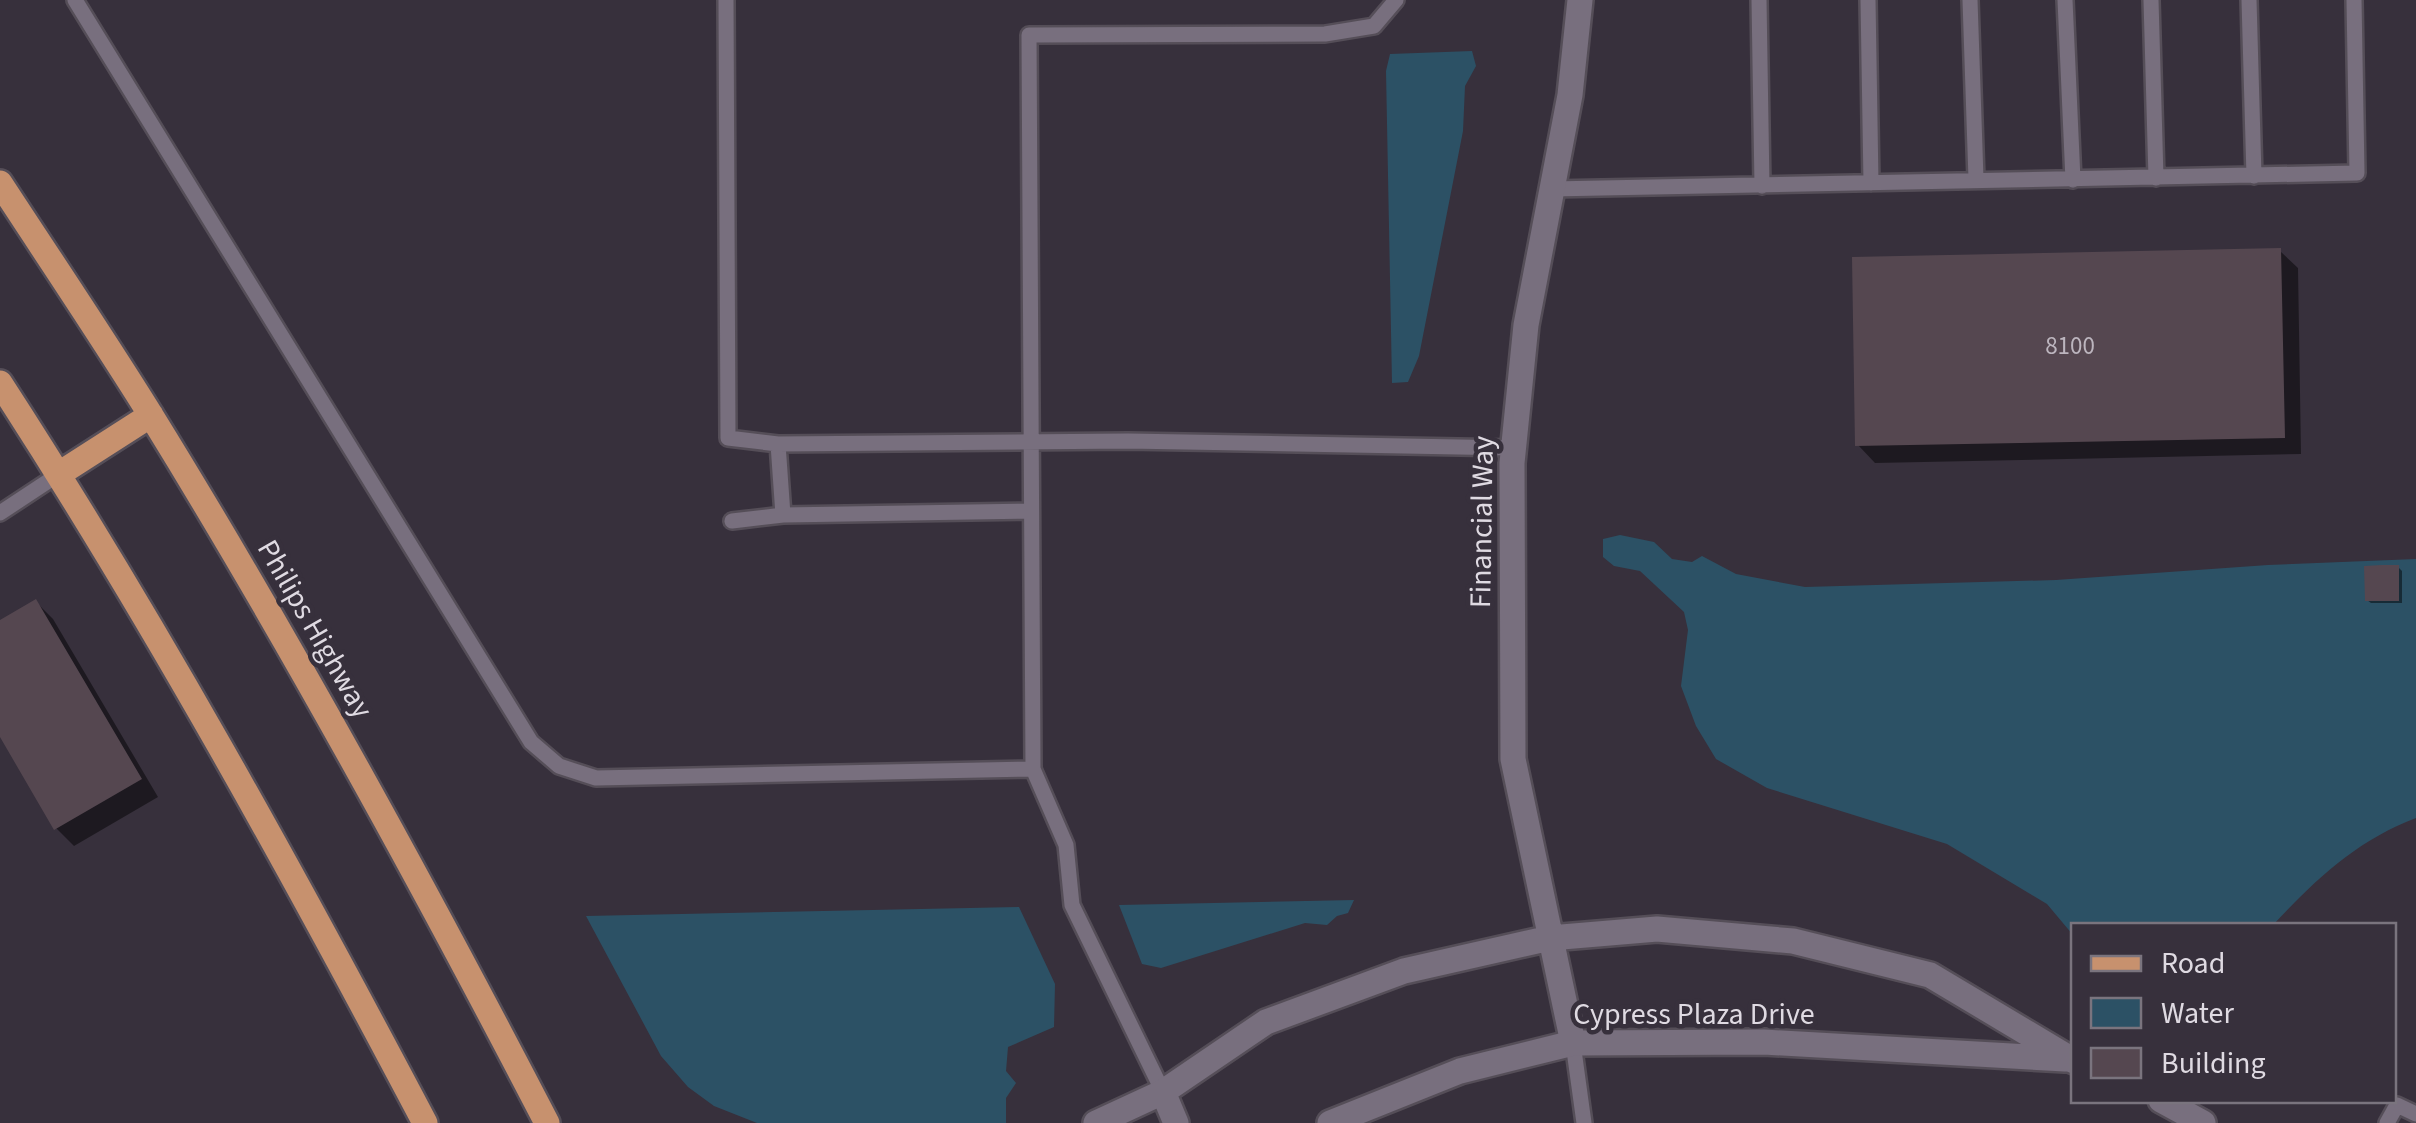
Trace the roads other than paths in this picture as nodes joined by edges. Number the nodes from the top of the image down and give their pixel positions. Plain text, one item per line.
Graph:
1 (74, 0) edge
2 (726, 0) edge
3 (1396, 0) edge
4 (1580, 0) edge
5 (1759, 0) edge
6 (1868, 0) edge
7 (1970, 0) edge
8 (2065, 0) edge
9 (2151, 0) edge
10 (2250, 0) edge
11 (2354, 0) edge
12 (2254, 176) junction
13 (2156, 178) junction
14 (1976, 179) junction
15 (2073, 180) junction
16 (1871, 182) junction
17 (0, 183) edge
18 (1762, 186) junction
19 (1551, 188) junction
20 (0, 383) edge
21 (151, 416) junction
22 (1030, 442) junction
23 (778, 444) junction
24 (1513, 448) junction
25 (59, 474) junction
26 (1030, 511) junction
27 (0, 513) edge
28 (782, 515) junction
29 (732, 521) dead end
30 (1033, 770) junction
31 (1550, 938) junction
32 (1573, 1044) junction
33 (2071, 1059) edge
34 (2071, 1060) edge
35 (1163, 1092) junction
36 (2166, 1103) edge
37 (2416, 1114) edge
38 (425, 1123) edge
39 (547, 1123) edge
40 (1096, 1123) edge
41 (1176, 1123) edge
42 (1330, 1123) edge
43 (1584, 1123) edge
44 (2203, 1123) edge
45 (2387, 1123) edge

1 - 30 lane
2 - 23 lane
3 - 22 lane
4 - 19 street, Financial Way
5 - 18 lane
6 - 16 lane
7 - 14 lane
8 - 15 lane
9 - 13 lane
10 - 12 lane
11 - 12 lane
12 - 13 lane
13 - 15 lane
14 - 15 lane
14 - 16 lane
16 - 18 lane
17 - 21 main road, Philips Highway
18 - 19 lane
19 - 24 street, Financial Way
20 - 25 main road
21 - 25 main road
21 - 39 main road, Philips Highway
22 - 23 lane
22 - 24 lane
22 - 26 lane
23 - 28 lane
24 - 31 street, Financial Way
25 - 27 lane
25 - 38 main road
26 - 28 lane
26 - 30 lane
28 - 29 lane
30 - 35 lane
31 - 32 street, Financial Way
31 - 33 street, Cypress Plaza Drive
31 - 35 street, Cypress Plaza Drive
32 - 34 street, Cypress Plaza Drive
32 - 42 street, Cypress Plaza Drive
32 - 43 lane
35 - 40 street, Cypress Plaza Drive
35 - 41 street
36 - 44 street
37 - 45 lane

